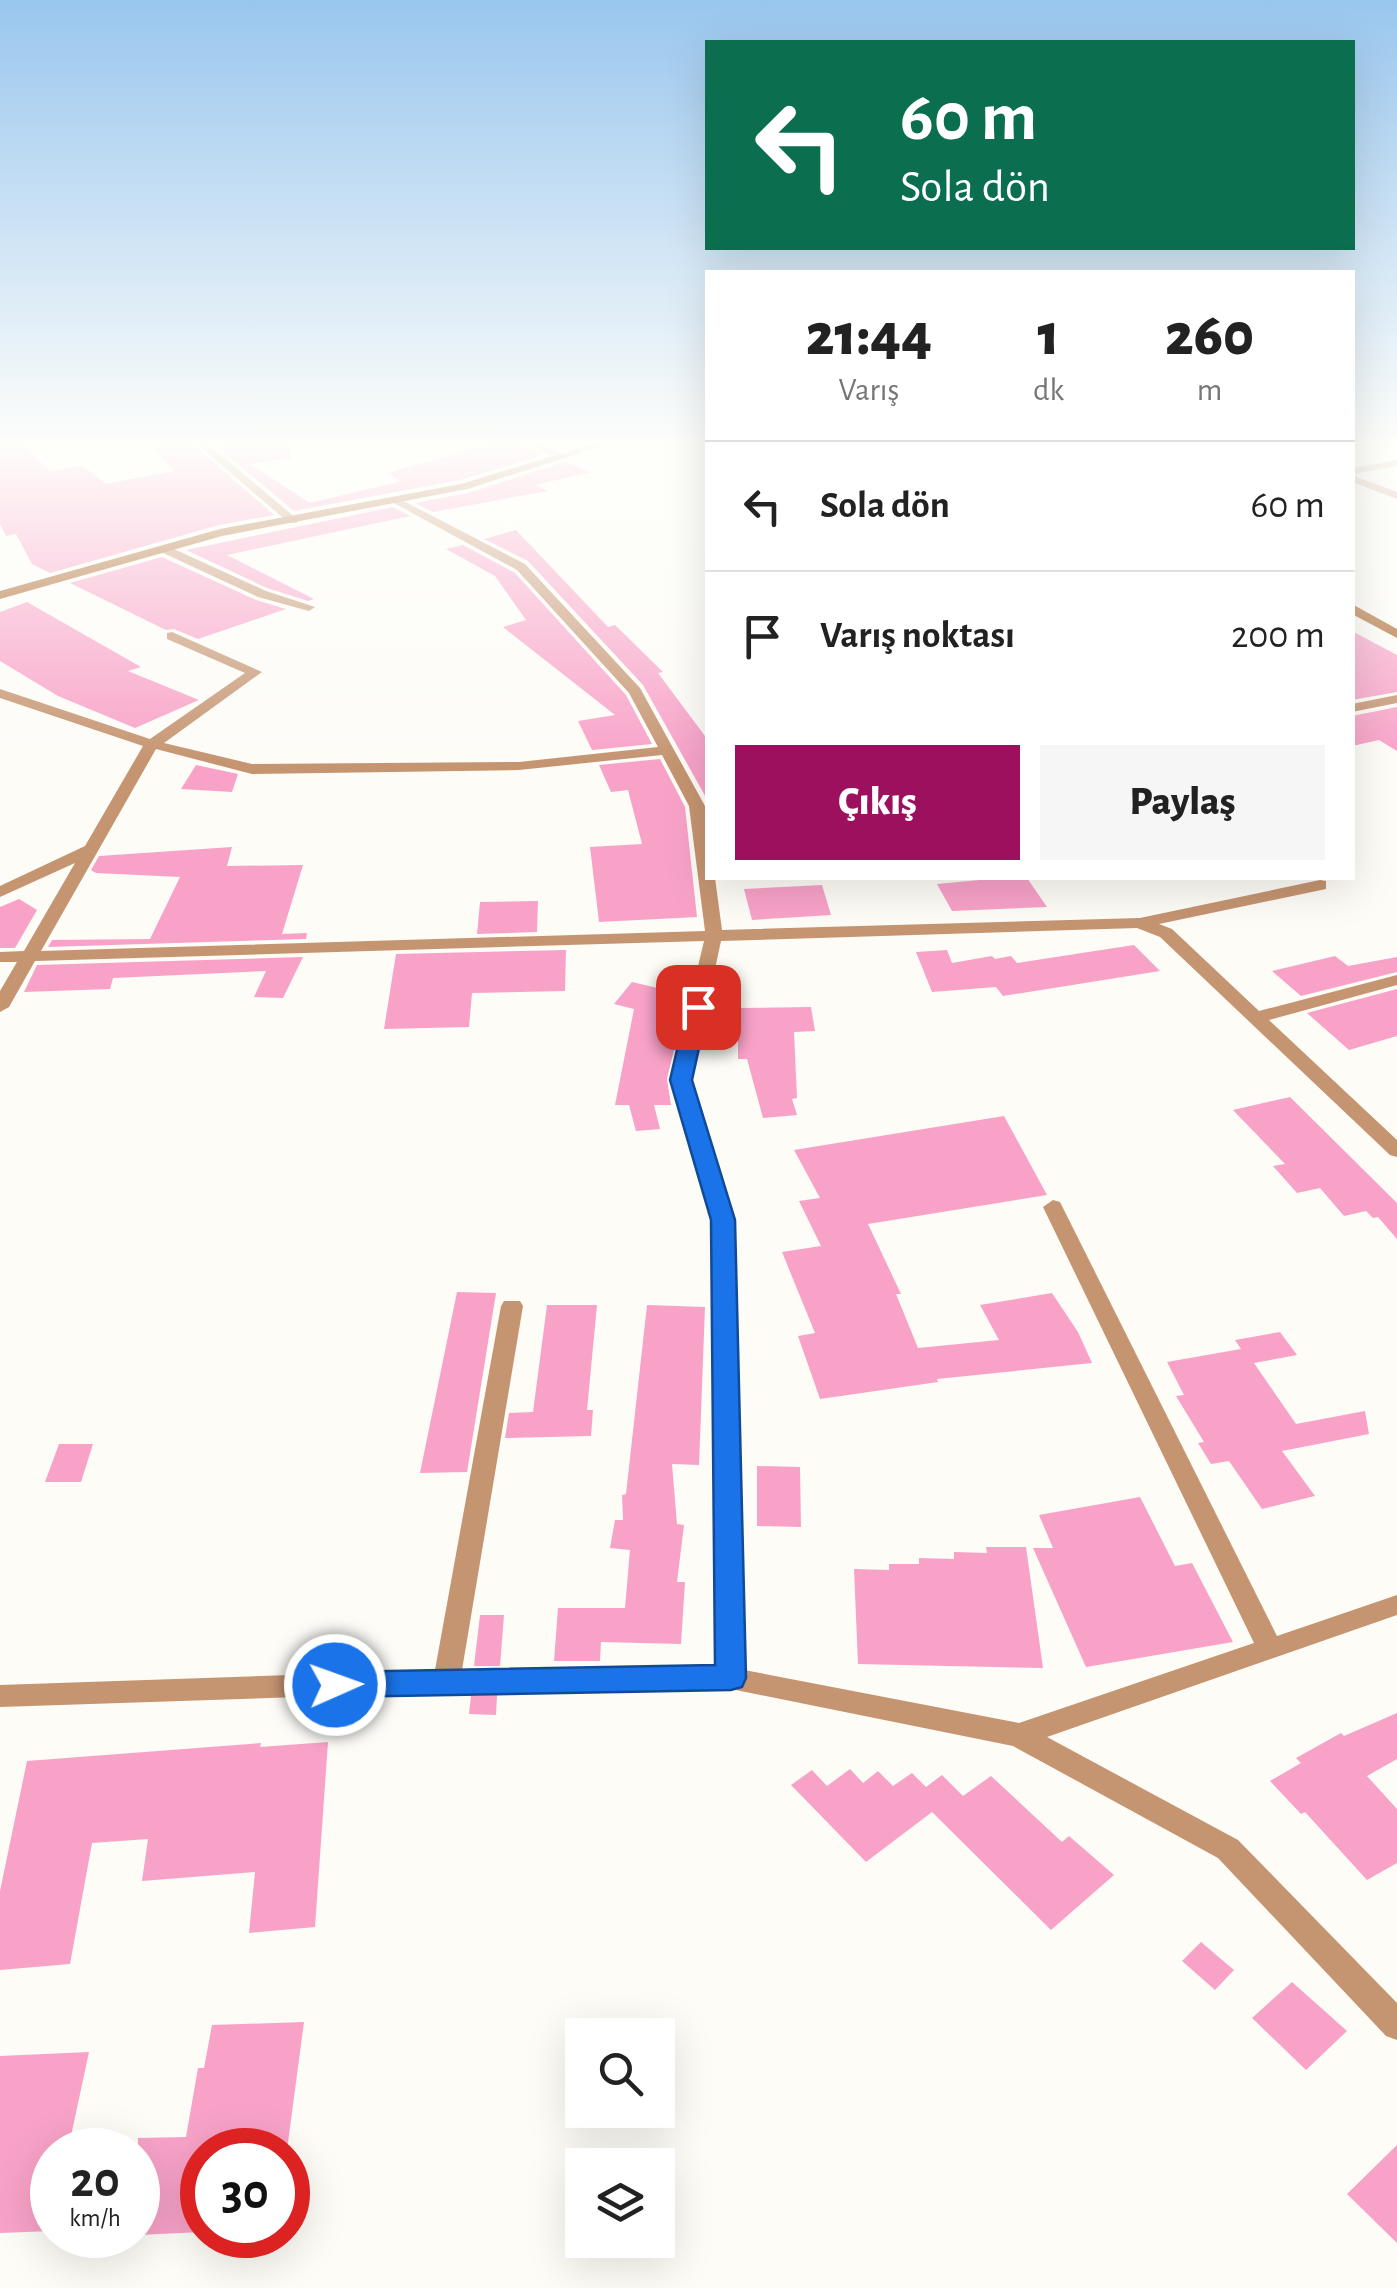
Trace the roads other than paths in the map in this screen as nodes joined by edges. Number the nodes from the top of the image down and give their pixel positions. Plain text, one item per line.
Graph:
1 (158, 551) edge
2 (169, 551) edge
3 (491, 551) edge
4 (0, 594) edge
5 (1355, 594) edge
6 (309, 607) dead end
7 (1355, 610) edge
8 (1397, 618) edge
9 (1397, 634) edge
10 (172, 636) dead end
11 (0, 694) edge
12 (1397, 699) edge
13 (1355, 707) edge
14 (152, 744) junction
15 (668, 750) junction
16 (702, 806) edge
17 (705, 838) edge
18 (90, 850) junction
19 (709, 880) edge
20 (1320, 885) dead end
21 (0, 892) edge
22 (1139, 923) junction
23 (714, 934) junction
24 (30, 956) junction
25 (0, 958) edge
26 (0, 980) edge
27 (1397, 980) edge
28 (0, 1007) edge
29 (1255, 1018) junction
30 (1397, 1151) edge
31 (1052, 1207) dead end
32 (512, 1306) dead end
33 (1397, 1605) edge
34 (1270, 1649) junction
35 (731, 1678) junction
36 (447, 1681) junction
37 (0, 1696) edge
38 (1019, 1736) junction
39 (1397, 2025) edge

1 - 4 street
2 - 6 street
3 - 15 street
5 - 8 street
7 - 9 street
10 - 14 street
11 - 14 street
12 - 13 street
14 - 15 street
14 - 18 street
15 - 16 street
16 - 17 street
18 - 21 street
18 - 24 street
19 - 23 street
20 - 22 street
22 - 23 street
22 - 29 street
23 - 24 street
23 - 35 street
24 - 25 street
24 - 26 street
24 - 28 street
27 - 29 street
29 - 30 street
31 - 34 street
32 - 36 street
33 - 34 street
34 - 38 street
35 - 36 street
35 - 38 street
36 - 37 street
38 - 39 street

